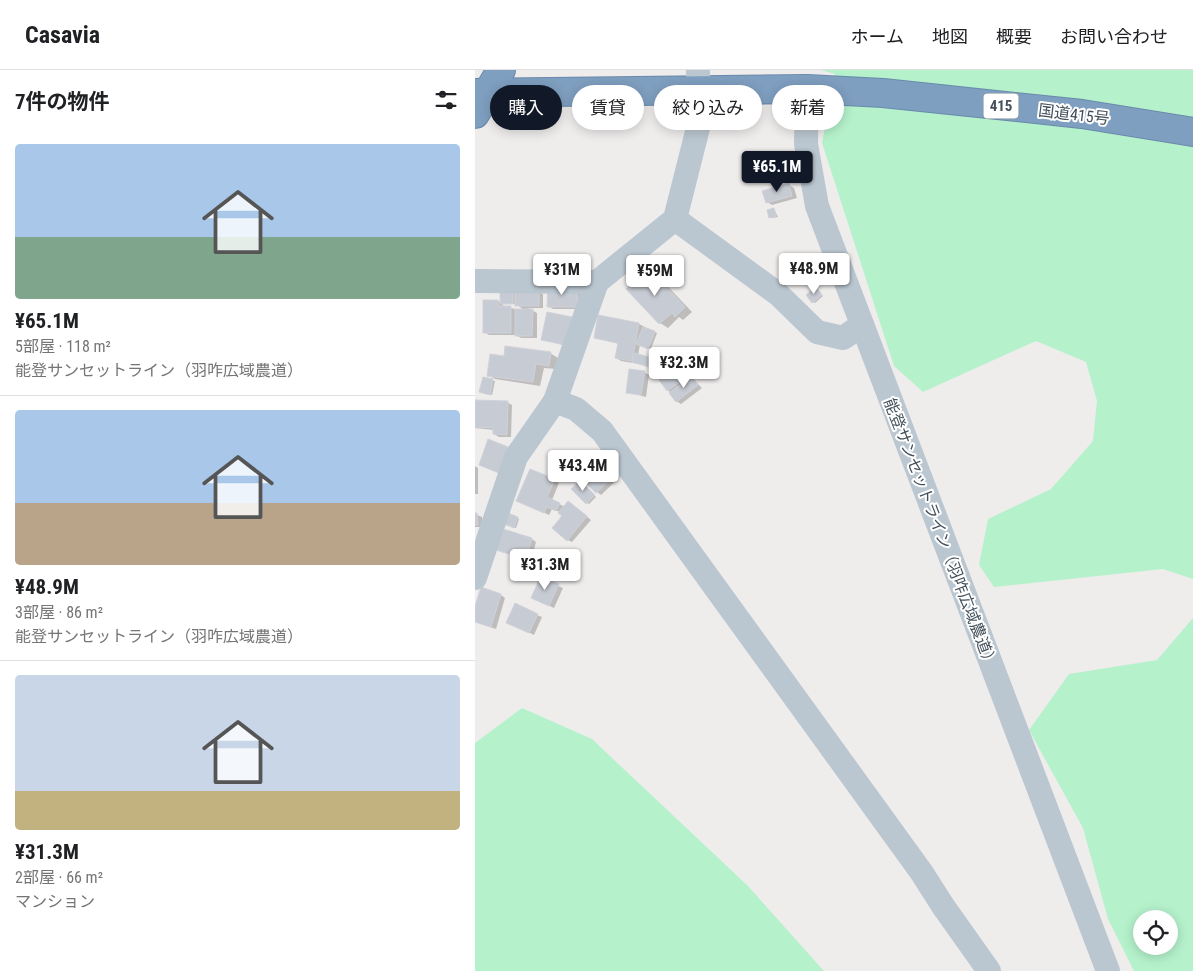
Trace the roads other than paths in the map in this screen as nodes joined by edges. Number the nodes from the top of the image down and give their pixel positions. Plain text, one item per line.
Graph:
1 (501, 70) edge
2 (698, 81) edge
3 (772, 86) edge
4 (844, 91) edge
5 (479, 100) edge
6 (806, 130) edge
7 (1193, 132) edge
8 (675, 218) junction
9 (475, 281) edge
10 (597, 282) junction
11 (862, 325) junction
12 (555, 401) junction
13 (479, 557) edge
14 (475, 578) edge
15 (989, 971) edge
16 (1108, 971) edge

1 - 5 highway
2 - 3 highway, 国道415号 / 415
2 - 5 highway, 国道415号 / 415
2 - 8 street
4 - 7 highway, 国道415号 / 415
6 - 11 street, 能登サンセットライン（羽咋広域農道）
8 - 10 street
8 - 11 street
9 - 10 street
10 - 12 street
11 - 16 street, 能登サンセットライン（羽咋広域農道）
12 - 13 street
12 - 15 street
13 - 14 street

